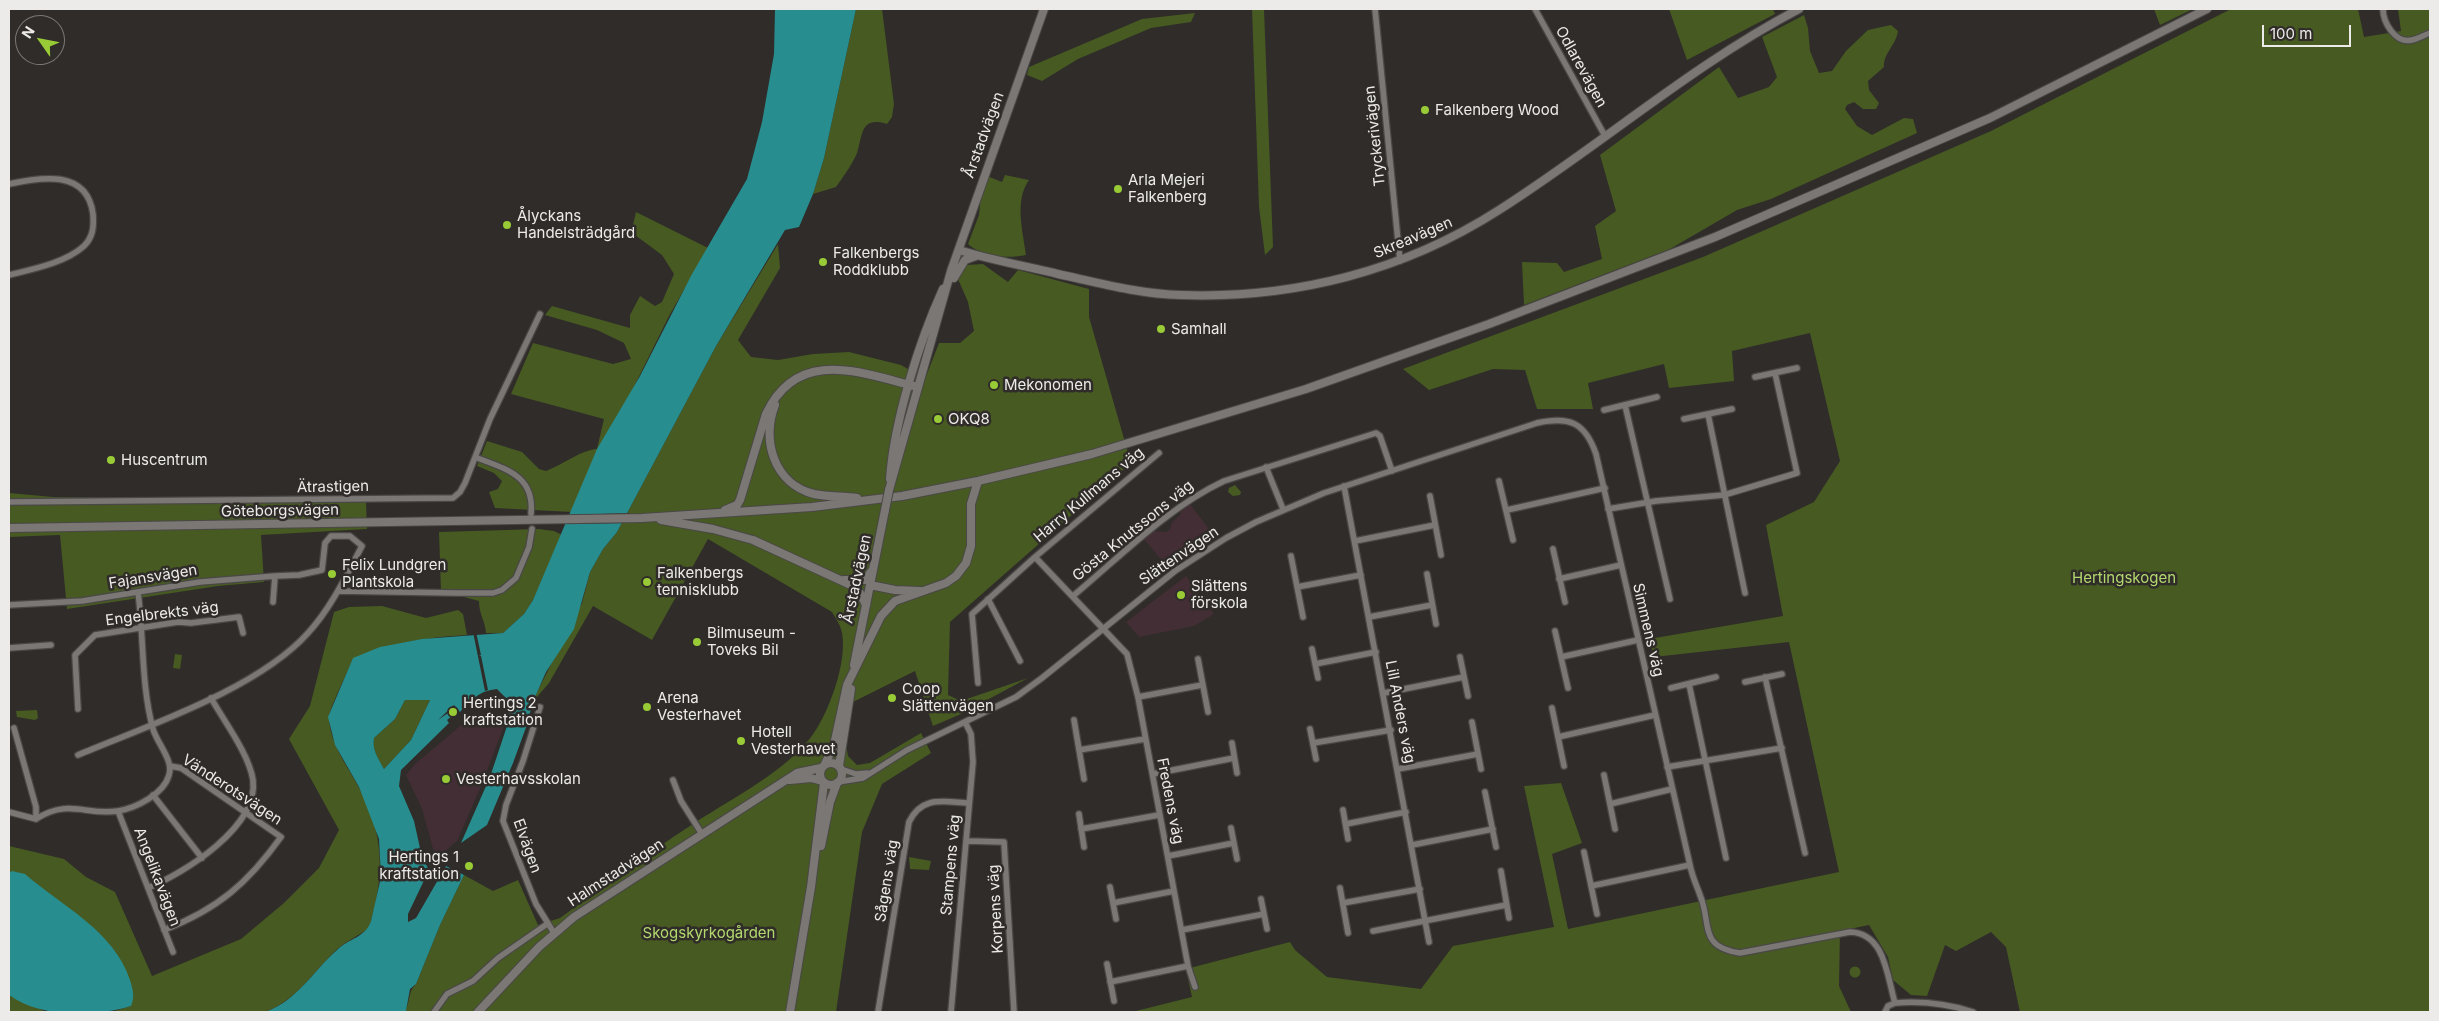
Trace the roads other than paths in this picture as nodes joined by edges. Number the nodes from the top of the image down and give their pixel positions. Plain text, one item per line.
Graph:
1 (1044, 9) edge
2 (1375, 9) edge
3 (1535, 9) edge
4 (1799, 9) edge
5 (2207, 9) edge
6 (2383, 9) edge
7 (2430, 33) edge
8 (1605, 136) junction
9 (9, 184) edge
10 (959, 250) junction
11 (976, 256) junction
12 (1400, 261) junction
13 (951, 271) junction
14 (9, 274) edge
15 (942, 310) junction
16 (540, 314) dead end
17 (1797, 368) dead end
18 (1775, 373) junction
19 (1755, 377) dead end
20 (914, 386) junction
21 (777, 397) junction
22 (1658, 397) dead end
23 (1625, 405) junction
24 (1732, 409) dead end
25 (1604, 410) dead end
26 (1708, 414) junction
27 (1684, 419) dead end
28 (1537, 423) joint
29 (1159, 453) dead end
30 (475, 457) junction
31 (1266, 467) junction
32 (1392, 470) junction
33 (1499, 480) dead end
34 (978, 482) junction
35 (1344, 486) junction
36 (1605, 488) junction
37 (1724, 495) junction
38 (1430, 496) dead end
39 (869, 500) junction
40 (9, 502) edge
41 (1646, 502) junction
42 (1283, 509) junction
43 (1608, 509) junction
44 (1507, 510) junction
45 (531, 514) dead end
46 (703, 514) junction
47 (638, 518) junction
48 (1435, 525) junction
49 (9, 528) edge
50 (532, 529) dead end
51 (1514, 540) dead end
52 (1354, 541) junction
53 (1552, 548) dead end
54 (1441, 554) dead end
55 (1291, 556) dead end
56 (1034, 557) junction
57 (876, 558) junction
58 (1621, 565) junction
59 (1427, 574) dead end
60 (1361, 575) junction
61 (275, 576) junction
62 (837, 579) junction
63 (1559, 579) junction
64 (870, 585) junction
65 (1297, 587) junction
66 (338, 591) junction
67 (922, 591) junction
68 (138, 592) junction
69 (1745, 593) dead end
70 (1073, 596) junction
71 (988, 599) junction
72 (1670, 599) dead end
73 (273, 602) dead end
74 (1565, 602) dead end
75 (9, 605) edge
76 (866, 605) junction
77 (1432, 605) junction
78 (1303, 617) dead end
79 (1369, 617) junction
80 (1436, 624) dead end
81 (143, 626) junction
82 (1104, 628) junction
83 (1555, 632) dead end
84 (243, 633) dead end
85 (1638, 640) junction
86 (51, 645) dead end
87 (9, 648) edge
88 (1312, 649) dead end
89 (1376, 652) junction
90 (1561, 656) junction
91 (1460, 657) dead end
92 (1198, 659) dead end
93 (1020, 661) dead end
94 (1315, 664) junction
95 (852, 674) junction
96 (1782, 674) dead end
97 (1464, 677) junction
98 (1716, 677) dead end
99 (1766, 677) junction
100 (1318, 678) dead end
101 (1745, 682) dead end
102 (978, 683) dead end
103 (1688, 684) junction
104 (1202, 685) junction
105 (1568, 688) dead end
106 (1671, 688) dead end
107 (1384, 693) junction
108 (1468, 696) dead end
109 (1138, 697) junction
110 (211, 698) junction
111 (540, 707) dead end
112 (1552, 708) dead end
113 (78, 709) dead end
114 (1208, 712) dead end
115 (1655, 715) junction
116 (1074, 720) dead end
117 (965, 722) junction
118 (1472, 722) dead end
119 (152, 723) junction
120 (14, 728) dead end
121 (1310, 729) dead end
122 (1390, 730) junction
123 (1558, 737) junction
124 (1145, 739) junction
125 (1313, 743) junction
126 (1232, 744) dead end
127 (1782, 748) junction
128 (1079, 750) junction
129 (1478, 754) junction
130 (78, 755) dead end
131 (1234, 758) junction
132 (1316, 760) dead end
133 (1705, 761) junction
134 (170, 766) junction
135 (823, 766) junction
136 (1564, 766) dead end
137 (1667, 767) junction
138 (840, 768) junction
139 (1398, 769) junction
140 (1481, 769) dead end
141 (868, 773) junction
142 (1237, 773) dead end
143 (1152, 774) junction
144 (1604, 775) dead end
145 (1084, 779) dead end
146 (673, 780) dead end
147 (788, 780) junction
148 (823, 782) junction
149 (838, 783) junction
150 (1672, 789) junction
151 (1485, 792) dead end
152 (153, 796) junction
153 (969, 803) junction
154 (1610, 804) junction
155 (1343, 810) dead end
156 (118, 811) junction
157 (245, 811) junction
158 (9, 812) edge
159 (1406, 812) junction
160 (1079, 814) dead end
161 (1159, 815) junction
162 (36, 819) junction
163 (1346, 824) junction
164 (1231, 828) dead end
165 (1081, 829) junction
166 (1493, 829) junction
167 (1615, 829) dead end
168 (702, 834) junction
169 (1348, 839) dead end
170 (967, 841) junction
171 (1234, 843) junction
172 (1412, 845) junction
173 (1084, 846) dead end
174 (1496, 848) dead end
175 (1584, 852) dead end
176 (1805, 853) dead end
177 (1168, 856) junction
178 (202, 858) junction
179 (1726, 858) dead end
180 (1237, 859) dead end
181 (1690, 865) junction
182 (1501, 872) dead end
183 (811, 886) junction
184 (1591, 886) junction
185 (1110, 887) dead end
186 (148, 888) junction
187 (1340, 888) dead end
188 (1420, 889) junction
189 (1174, 891) junction
190 (1261, 898) dead end
191 (1113, 903) junction
192 (1343, 903) junction
193 (1506, 905) junction
194 (1264, 914) junction
195 (1597, 914) dead end
196 (1509, 918) dead end
197 (1116, 919) dead end
198 (1426, 920) junction
199 (547, 924) junction
200 (1267, 929) dead end
201 (164, 930) junction
202 (1182, 930) junction
203 (1373, 931) dead end
204 (554, 933) junction
205 (1348, 933) dead end
206 (1429, 942) dead end
207 (173, 952) dead end
208 (1107, 964) dead end
209 (1188, 966) junction
210 (1110, 982) junction
211 (1195, 986) dead end
212 (1114, 1001) dead end
213 (1895, 1003) junction
214 (434, 1012) edge
215 (478, 1012) edge
216 (790, 1012) edge
217 (878, 1012) edge
218 (950, 1012) edge
219 (1014, 1012) edge
220 (1884, 1012) edge
221 (1973, 1012) edge

1 - 10 main road, Årstadvägen
2 - 12 street, Tryckerivägen
3 - 8 street, Odlarevägen
4 - 8 main road, Skreavägen
5 - 34 main road
6 - 7 street
8 - 12 main road, Skreavägen
9 - 14 street
10 - 11 main road, Skreavägen
10 - 13 main road, Årstadvägen
11 - 12 main road, Skreavägen
11 - 15 main road
13 - 15 main road, Årstadvägen
13 - 20 main road, Årstadvägen
15 - 20 main road, Årstadvägen
16 - 30 street, Ätrastigen
17 - 18 street
18 - 19 street
18 - 37 street
20 - 21 main road
20 - 57 main road, Årstadvägen, bridge
21 - 39 main road
21 - 46 main road
22 - 23 street
23 - 25 street
23 - 41 street
24 - 26 street
26 - 27 street
26 - 37 street
28 - 32 street, Slättenvägen
28 - 36 street, Simmens väg
29 - 56 street, Harry Kullmans väg
30 - 40 street, Ätrastigen
30 - 45 street
31 - 32 street, Gösta Knutssons väg
31 - 42 street
31 - 70 street, Gösta Knutssons väg
32 - 35 street, Slättenvägen
33 - 44 street
34 - 39 main road
34 - 67 main road
35 - 42 street, Slättenvägen
35 - 52 street, Lill Anders väg
36 - 43 street, Simmens väg
36 - 44 street
37 - 41 street
37 - 69 street
38 - 48 street
39 - 46 main road
41 - 43 street
41 - 72 street
42 - 82 street, Slättenvägen
43 - 58 street, Simmens väg
44 - 51 street
46 - 47 main road
47 - 49 main road, Göteborgsvägen
47 - 62 main road
48 - 52 street
48 - 54 street
50 - 66 street
52 - 60 street, Lill Anders väg
53 - 63 street
55 - 65 street
56 - 70 street, Harry Kullmans väg
56 - 71 street, Harry Kullmans väg
57 - 62 main road
57 - 64 main road, Årstadvägen
58 - 63 street
58 - 85 street, Simmens väg
59 - 77 street
60 - 65 street
60 - 79 street, Lill Anders väg
61 - 66 street, Fajansvägen
61 - 68 street, Fajansvägen
61 - 73 street
62 - 76 main road
63 - 74 street
64 - 67 main road
64 - 76 main road, Årstadvägen
65 - 78 street
66 - 110 street
67 - 95 main road
68 - 75 street, Fajansvägen
68 - 81 street
70 - 82 street, Harry Kullmans väg
71 - 93 street
71 - 102 street, Harry Kullmans väg
76 - 95 main road, Årstadvägen
77 - 79 street
77 - 80 street
79 - 89 street, Lill Anders väg
81 - 84 street, Engelbrekts väg
81 - 113 street, Engelbrekts väg
81 - 119 street
82 - 109 street, Fredens väg
82 - 117 street, Slättenvägen
83 - 90 street
85 - 90 street
85 - 115 street, Simmens väg
86 - 87 street
88 - 94 street
89 - 94 street
89 - 107 street, Lill Anders väg
90 - 105 street
91 - 97 street
92 - 104 street
94 - 100 street
95 - 135 main road, Årstadvägen
95 - 138 main road, Årstadvägen
96 - 99 street
97 - 107 street
97 - 108 street
98 - 103 street
99 - 101 street
99 - 127 street
103 - 106 street
103 - 133 street
104 - 109 street
104 - 114 street
107 - 122 street, Lill Anders väg
109 - 124 street, Fredens väg
110 - 119 street
110 - 157 street
111 - 199 street, Elvägen
112 - 123 street
115 - 123 street
115 - 137 street, Simmens väg
116 - 128 street
117 - 141 street, Slättenvägen
117 - 153 street, Stampens väg
118 - 129 street
119 - 130 street
119 - 134 street
120 - 162 street
121 - 125 street
122 - 125 street
122 - 139 street, Lill Anders väg
123 - 136 street
124 - 128 street
124 - 143 street, Fredens väg
125 - 132 street
126 - 131 street
127 - 133 street
127 - 176 street
128 - 145 street
129 - 139 street
129 - 140 street
131 - 142 street
131 - 143 street
133 - 137 street
133 - 179 street
134 - 152 street
134 - 157 street, Vänderotsvägen
135 - 138 main road
135 - 147 main road, Halmstadvägen
135 - 148 main road
137 - 150 street, Simmens väg
138 - 141 street
138 - 149 main road
139 - 159 street, Lill Anders väg
141 - 149 street, Slättenvägen
143 - 161 street, Fredens väg
144 - 154 street
146 - 168 street
147 - 148 main road, Halmstadvägen
147 - 168 main road, Halmstadvägen
148 - 149 main road
148 - 183 main road
149 - 183 main road
150 - 154 street
150 - 181 street, Simmens väg
151 - 166 street
152 - 156 street
152 - 178 street
153 - 170 street, Stampens väg
153 - 217 street, Sågens väg
154 - 167 street
155 - 163 street
156 - 162 street
156 - 186 street, Angelikavägen
157 - 178 street
157 - 201 street, Vänderotsvägen
158 - 162 street
159 - 163 street
159 - 172 street, Lill Anders väg
160 - 165 street
161 - 165 street
161 - 177 street, Fredens väg
163 - 169 street
164 - 171 street
165 - 173 street
166 - 172 street
166 - 174 street
168 - 204 main road, Halmstadvägen
170 - 218 street, Stampens väg
170 - 219 street, Korpens väg
171 - 177 street
171 - 180 street
172 - 188 street, Lill Anders väg
175 - 184 street
177 - 189 street, Fredens väg
178 - 186 street
181 - 184 street
181 - 213 street, Simmens väg
182 - 193 street
183 - 216 main road
184 - 195 street
185 - 191 street
186 - 201 street, Angelikavägen
187 - 192 street
188 - 192 street
188 - 198 street, Lill Anders väg
189 - 191 street
189 - 202 street, Fredens väg
190 - 194 street
191 - 197 street
192 - 205 street
193 - 196 street
193 - 198 street
194 - 200 street
194 - 202 street
198 - 203 street
198 - 206 street, Lill Anders väg
199 - 204 street, Elvägen
199 - 214 street
201 - 207 street, Angelikavägen
202 - 209 street, Fredens väg
204 - 215 main road, Halmstadvägen
208 - 210 street
209 - 210 street
209 - 211 street, Fredens väg
210 - 212 street
213 - 220 street
213 - 221 street

